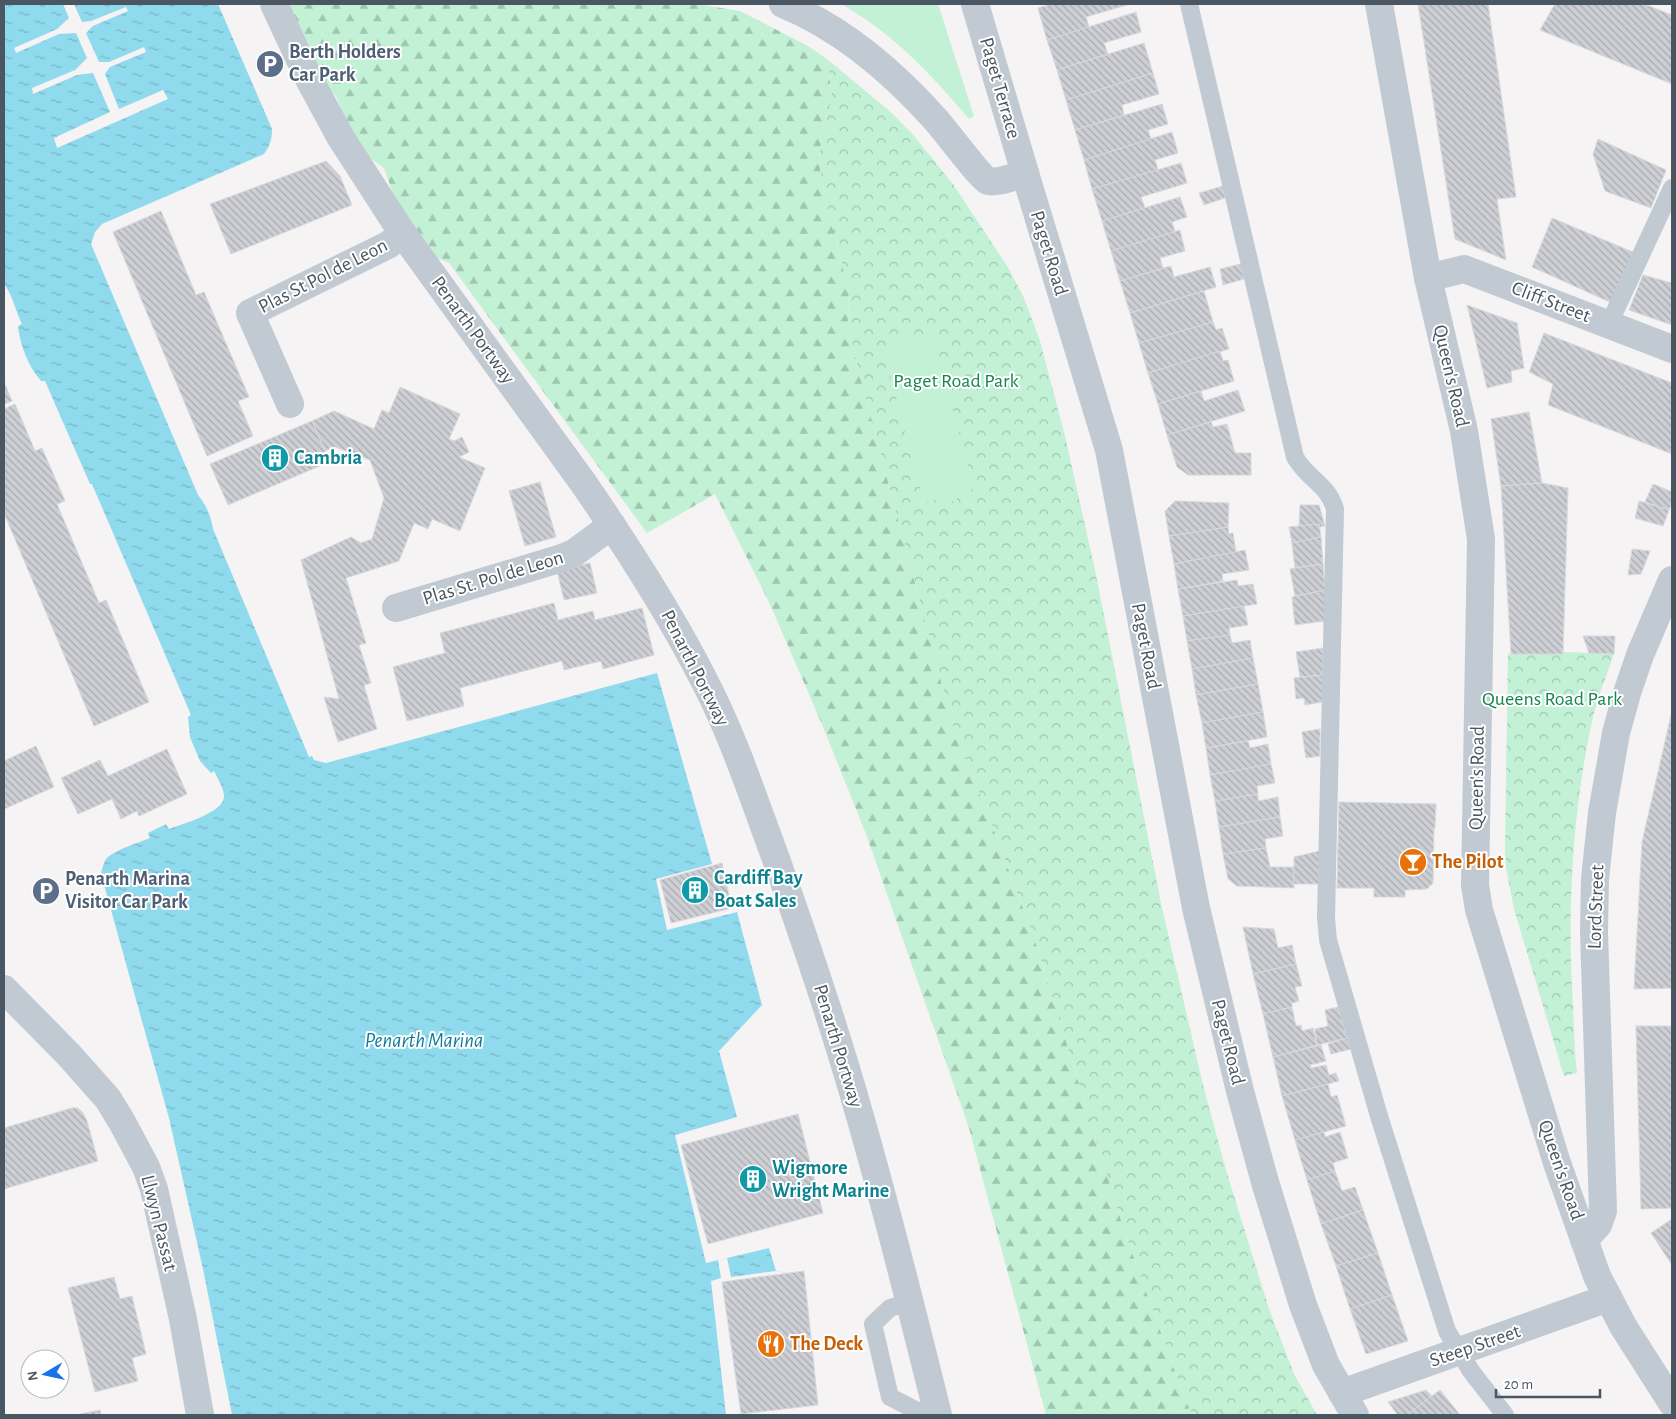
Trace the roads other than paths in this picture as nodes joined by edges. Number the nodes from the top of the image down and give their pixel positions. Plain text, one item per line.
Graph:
1 (274, 4) edge
2 (783, 4) edge
3 (975, 4) edge
4 (1189, 4) edge
5 (1379, 4) edge
6 (1025, 173) junction
7 (1672, 188) edge
8 (404, 234) junction
9 (1428, 278) junction
10 (1609, 324) junction
11 (1672, 349) edge
12 (290, 404) dead end
13 (612, 525) junction
14 (1672, 580) edge
15 (396, 608) dead end
16 (4, 989) edge
17 (1584, 1240) junction
18 (1608, 1298) junction
19 (910, 1302) junction
20 (1459, 1351) junction
21 (1672, 1403) edge
22 (1348, 1404) edge
23 (200, 1415) edge
24 (925, 1415) edge
25 (938, 1415) edge
26 (1505, 1415) edge

1 - 8 street, Penarth Portway
2 - 6 street
3 - 6 street, Paget Terrace
4 - 20 lane
5 - 9 street, Queen's Road
6 - 22 street, Paget Road
7 - 10 lane
8 - 12 street, Plas St Pol de Leon
8 - 13 street, Penarth Portway
9 - 10 street, Cliff Street
9 - 17 street, Queen's Road
10 - 11 street, Cliff Street
13 - 15 street, Plas St. Pol de Leon
13 - 19 street, Penarth Portway
14 - 17 street, Lord Street
16 - 23 street, Llwyn Passat
17 - 18 street, Queen's Road
18 - 20 street, Steep Street
18 - 21 street, Queen's Road
19 - 24 lane
19 - 25 street, Penarth Portway
20 - 22 street, Steep Street
20 - 26 lane

